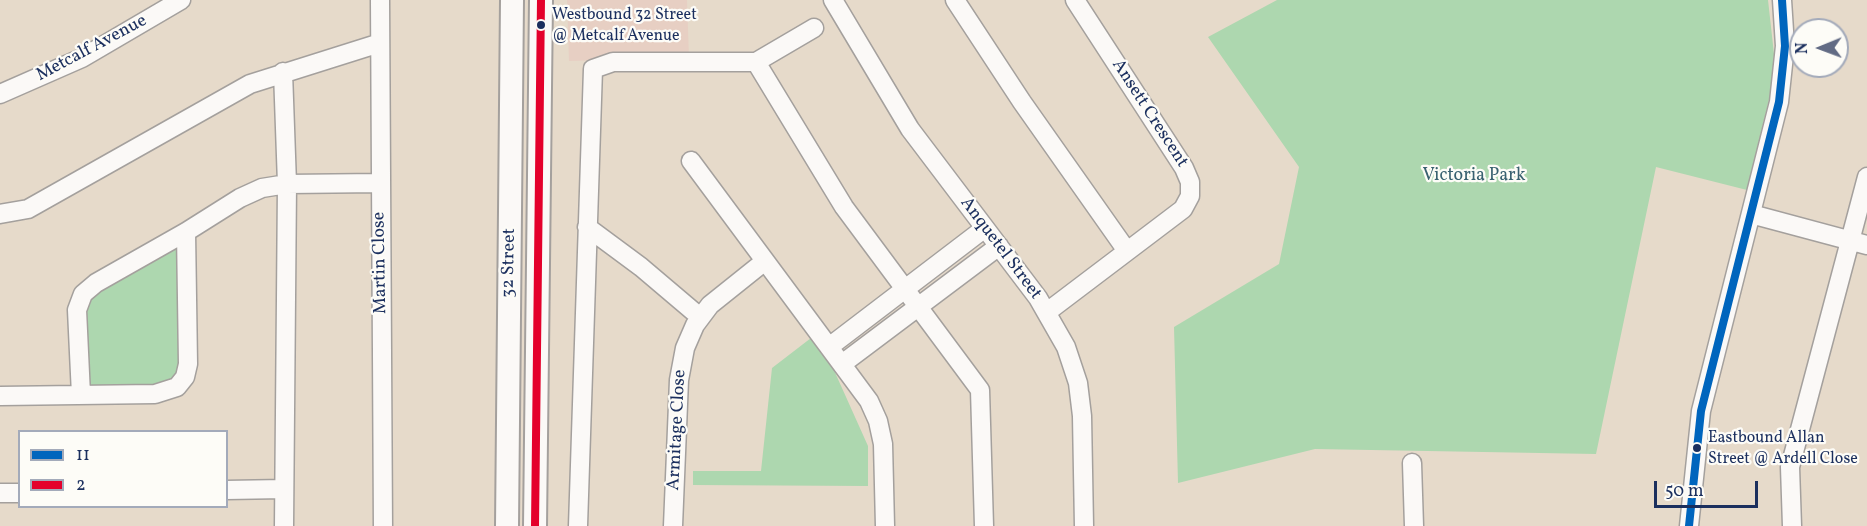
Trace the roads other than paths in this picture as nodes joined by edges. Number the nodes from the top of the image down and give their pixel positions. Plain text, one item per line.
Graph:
1 (181, 0) edge
2 (380, 0) edge
3 (512, 0) edge
4 (541, 0) edge
5 (833, 0) edge
6 (954, 0) edge
7 (1074, 0) edge
8 (1782, 0) edge
9 (814, 28) dead end
10 (380, 43) junction
11 (756, 62) junction
12 (283, 72) junction
13 (0, 94) edge
14 (691, 161) dead end
15 (1867, 177) edge
16 (380, 183) junction
17 (286, 184) junction
18 (0, 214) edge
19 (1751, 214) junction
20 (587, 227) junction
21 (985, 228) junction
22 (186, 232) junction
23 (1858, 243) edge
24 (999, 246) junction
25 (1127, 251) junction
26 (765, 261) junction
27 (904, 289) junction
28 (919, 307) junction
29 (1047, 312) junction
30 (700, 317) junction
31 (829, 347) junction
32 (842, 364) junction
33 (81, 394) junction
34 (0, 396) edge
35 (1412, 463) dead end
36 (284, 489) junction
37 (228, 490) edge
38 (0, 493) edge
39 (18, 493) edge
40 (284, 526) edge
41 (383, 526) edge
42 (507, 526) edge
43 (535, 526) edge
44 (578, 526) edge
45 (673, 526) edge
46 (885, 526) edge
47 (984, 526) edge
48 (1084, 526) edge
49 (1414, 526) edge
50 (1689, 526) edge
51 (1792, 526) edge

1 - 13 street, Metcalf Avenue
2 - 10 street, Martin Close
3 - 42 main road, 32 Street
4 - 43 main road, 32 Street
5 - 21 street, Anquetel Street
6 - 25 street
7 - 25 street, Ansett Crescent
8 - 19 street
9 - 11 street
10 - 12 street
10 - 16 street, Martin Close
11 - 20 street
11 - 27 street
12 - 17 street
12 - 18 street
14 - 26 street
15 - 23 street
16 - 17 street
16 - 41 street, Martin Close
17 - 22 street
17 - 36 street
19 - 23 street
19 - 50 street
20 - 30 street
20 - 44 street
21 - 24 street, Anquetel Street
21 - 27 street
22 - 33 street
22 - 33 street
23 - 51 street
24 - 28 street
24 - 29 street, Anquetel Street
25 - 29 street, Ansett Crescent
26 - 30 street, Armitage Close
26 - 31 street
27 - 28 street
27 - 31 street
28 - 32 street
28 - 47 street
29 - 48 street, Anquetel Street
30 - 45 street, Armitage Close
31 - 32 street
32 - 46 street
33 - 34 street
35 - 49 street
36 - 37 street
36 - 40 street
38 - 39 street

